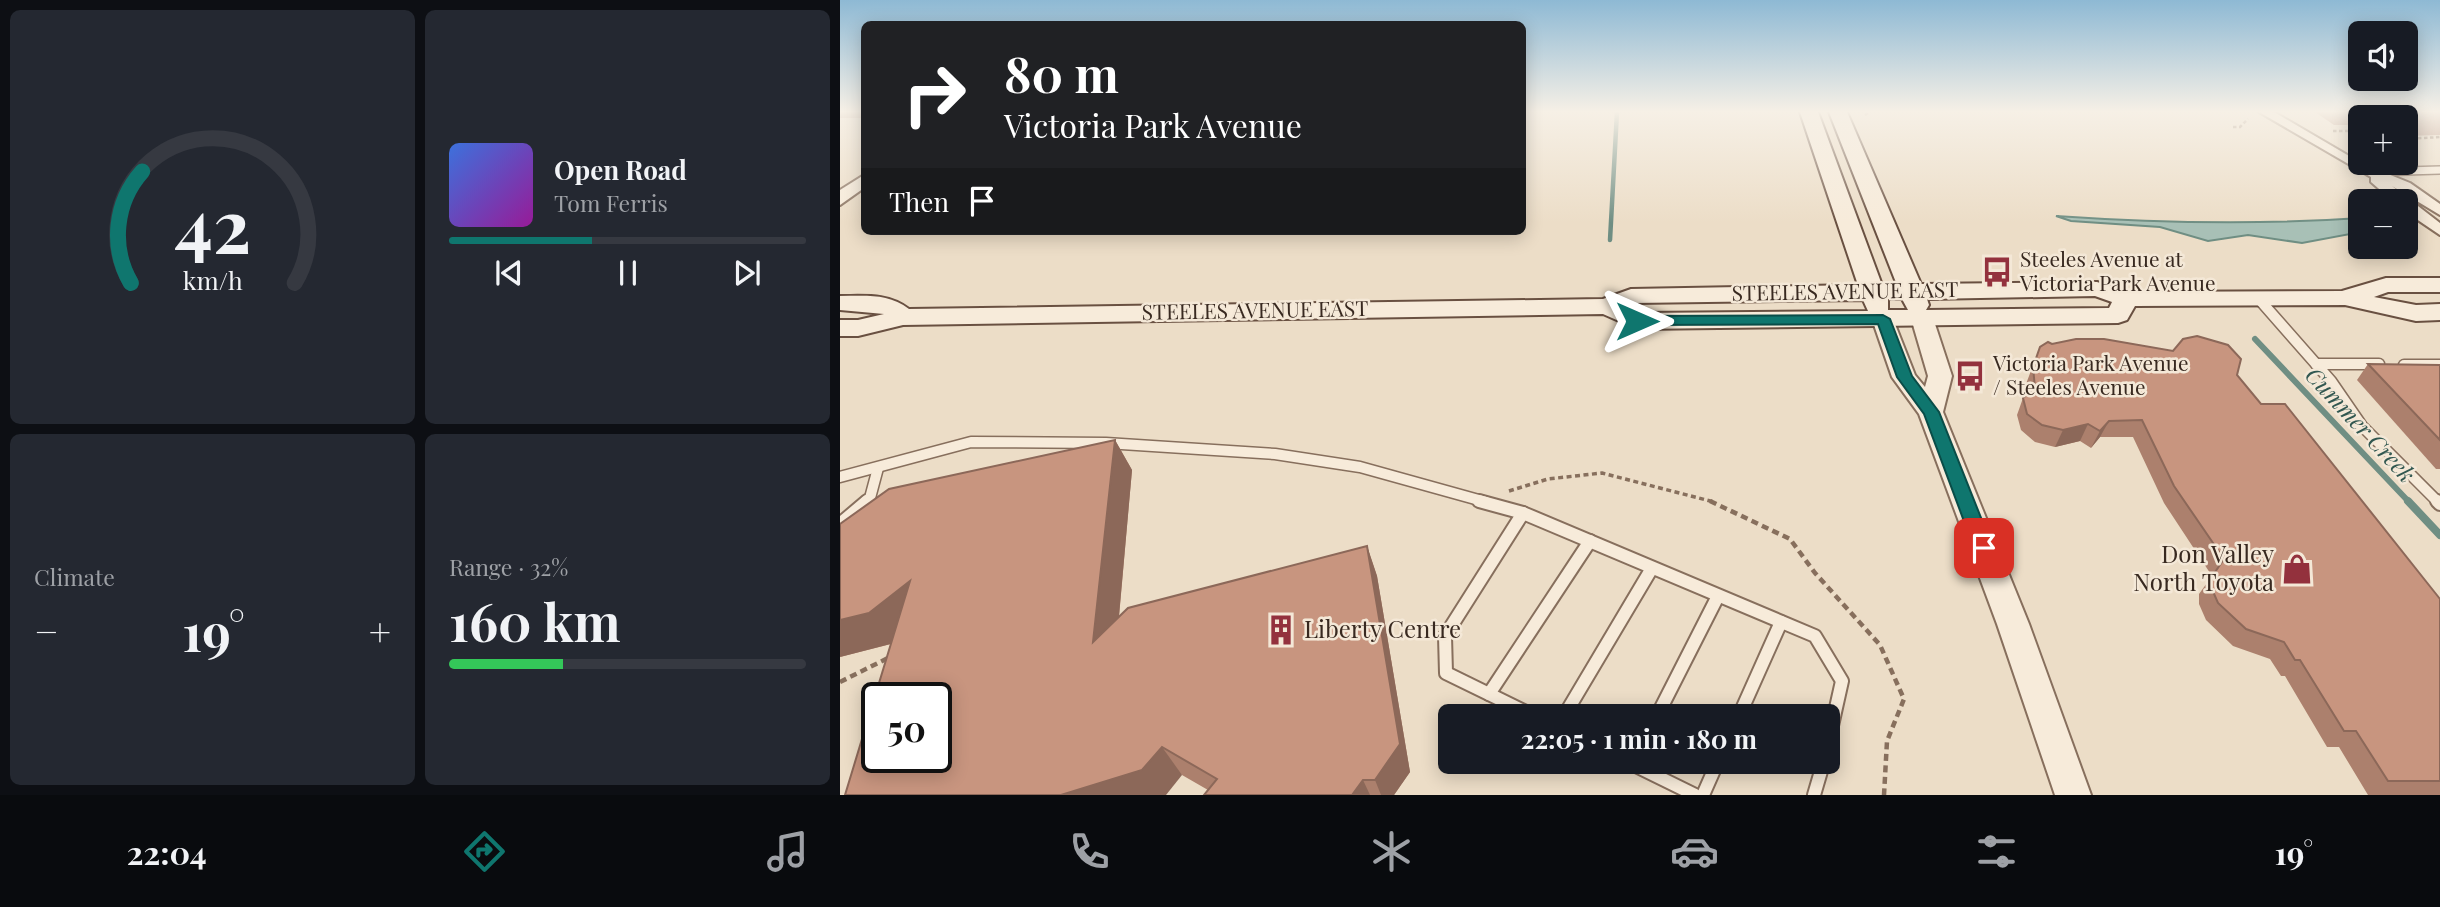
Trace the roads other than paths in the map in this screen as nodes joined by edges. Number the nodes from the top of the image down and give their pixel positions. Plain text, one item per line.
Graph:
1 (1822, 149) edge
2 (1853, 149) edge
3 (2440, 170) edge
4 (2418, 171) edge
5 (2373, 175) edge
6 (2378, 175) edge
7 (861, 182) edge
8 (2384, 189) edge
9 (840, 199) edge
10 (2434, 207) edge
11 (2418, 214) edge
12 (2440, 230) edge
13 (2440, 285) edge
14 (1871, 290) junction
15 (1912, 290) junction
16 (2258, 298) junction
17 (2345, 298) junction
18 (2126, 299) junction
19 (840, 303) edge
20 (1607, 306) junction
21 (2440, 312) edge
22 (903, 317) junction
23 (1922, 318) junction
24 (1883, 319) junction
25 (840, 328) edge
26 (2316, 364) junction
27 (2385, 364) edge
28 (2399, 365) edge
29 (2440, 365) edge
30 (1931, 412) junction
31 (878, 468) junction
32 (840, 477) edge
33 (2440, 504) edge
34 (1523, 513) junction
35 (840, 524) edge
36 (1590, 541) junction
37 (1652, 568) junction
38 (1718, 596) junction
39 (1781, 622) junction
40 (1489, 694) junction
41 (1509, 704) edge
42 (1571, 704) edge
43 (1663, 704) edge
44 (1744, 704) edge
45 (1837, 704) edge
46 (1654, 774) edge
47 (1712, 774) edge
48 (1820, 774) edge
49 (1695, 795) edge
50 (1703, 795) edge
51 (1814, 795) edge
52 (2073, 795) edge

1 - 14 main road
2 - 15 main road
3 - 4 lane
5 - 8 street
6 - 10 street
7 - 9 street
11 - 12 street
13 - 17 main road, STEELES AVENUE EAST
14 - 15 main road, STEELES AVENUE EAST
14 - 20 main road, STEELES AVENUE EAST
14 - 24 main road
15 - 18 main road, STEELES AVENUE EAST
15 - 23 main road
16 - 17 main road, STEELES AVENUE EAST
16 - 18 main road, STEELES AVENUE EAST
16 - 26 lane
17 - 21 main road, STEELES AVENUE EAST
18 - 23 main road, STEELES AVENUE EAST
19 - 22 main road, STEELES AVENUE EAST
20 - 22 main road, STEELES AVENUE EAST
20 - 24 main road, STEELES AVENUE EAST
22 - 25 main road, STEELES AVENUE EAST
23 - 24 main road, STEELES AVENUE EAST
23 - 30 street
24 - 30 street
26 - 27 lane
26 - 33 lane
28 - 29 lane
30 - 52 street
31 - 32 lane
31 - 34 lane
31 - 35 lane
34 - 36 lane
34 - 40 lane
36 - 37 lane
36 - 40 lane
37 - 38 lane
37 - 42 lane
38 - 39 lane
38 - 43 lane
39 - 44 lane
39 - 45 lane
40 - 41 lane
46 - 49 lane
47 - 50 lane
48 - 51 lane

